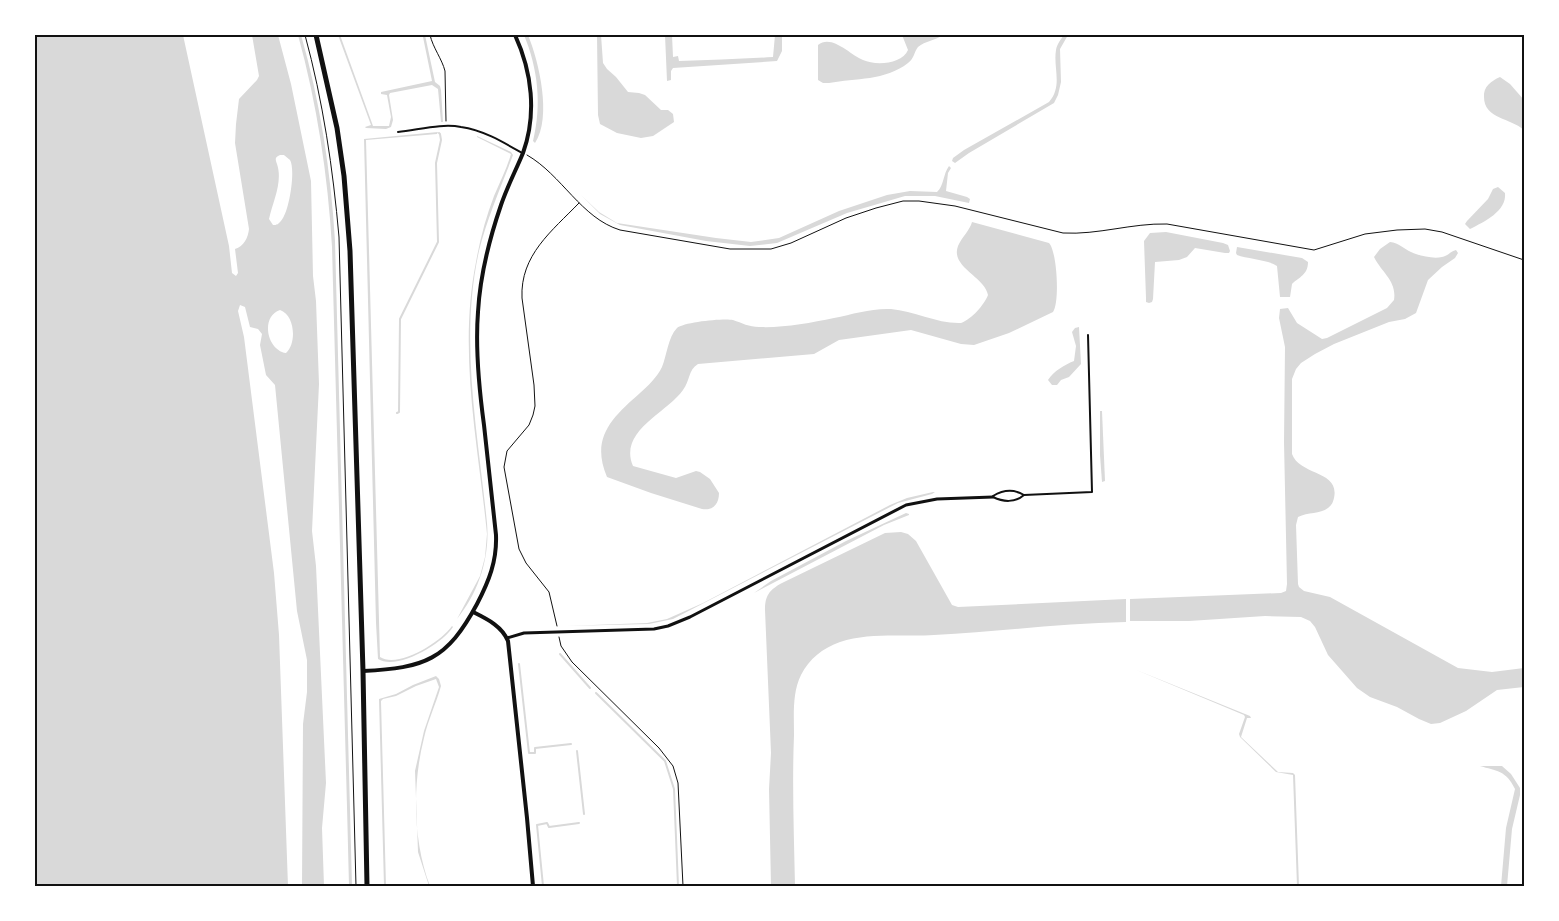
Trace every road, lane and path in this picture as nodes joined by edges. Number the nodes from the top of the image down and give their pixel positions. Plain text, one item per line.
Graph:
1 (305, 35) edge
2 (316, 35) edge
3 (430, 35) edge
4 (515, 35) edge
5 (446, 126) junction
6 (398, 132) dead end
7 (522, 153) junction
8 (580, 202) junction
9 (1524, 260) edge
10 (1088, 335) dead end
11 (1024, 495) junction
12 (993, 497) junction
13 (473, 612) junction
14 (558, 632) junction
15 (507, 638) junction
16 (363, 671) junction
17 (356, 886) edge
18 (367, 886) edge
19 (533, 886) edge
20 (683, 886) edge

1 - 17 path
2 - 16 main road
3 - 5 path
4 - 7 street
5 - 6 lane
5 - 7 lane
7 - 8 path
7 - 13 street
8 - 9 path
8 - 14 path
10 - 11 lane
11 - 12 lane
11 - 12 lane
12 - 14 street
13 - 15 street
13 - 16 street
14 - 15 street
14 - 20 path
15 - 19 street
16 - 18 main road

